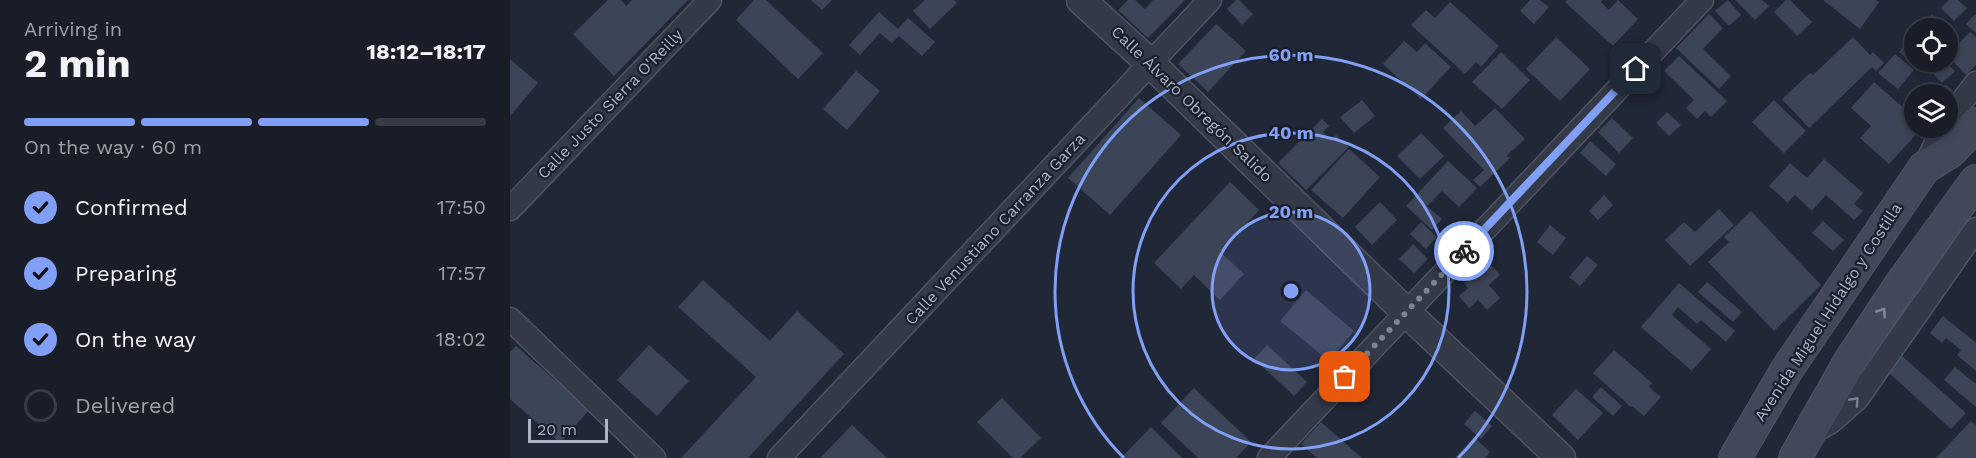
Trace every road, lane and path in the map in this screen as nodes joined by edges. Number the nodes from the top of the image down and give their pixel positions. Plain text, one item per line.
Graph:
1 (710, 0) edge
2 (1082, 0) edge
3 (1210, 0) edge
4 (1702, 0) edge
5 (1150, 63) junction
6 (1976, 83) edge
7 (1958, 127) edge
8 (1955, 138) edge
9 (1976, 181) edge
10 (510, 209) edge
11 (1976, 229) edge
12 (1406, 312) junction
13 (510, 319) edge
14 (1801, 446) edge
15 (654, 458) edge
16 (779, 458) edge
17 (1269, 458) edge
18 (1561, 458) edge
19 (1735, 458) edge

1 - 10 street, Calle Justo Sierra O'Reilly
2 - 5 street, Calle Álvaro Obregón Salido
3 - 5 street, Calle Venustiano Carranza Garza
4 - 12 street
5 - 12 street, Calle Álvaro Obregón Salido
5 - 16 street, Calle Venustiano Carranza Garza
6 - 7 street, Avenida Miguel Hidalgo y Costilla
8 - 19 main road, Avenida Miguel Hidalgo y Costilla
14 -> 9 main road
14 -> 11 street
12 - 17 street
12 - 18 street, Calle Álvaro Obregón Salido
13 - 15 street

